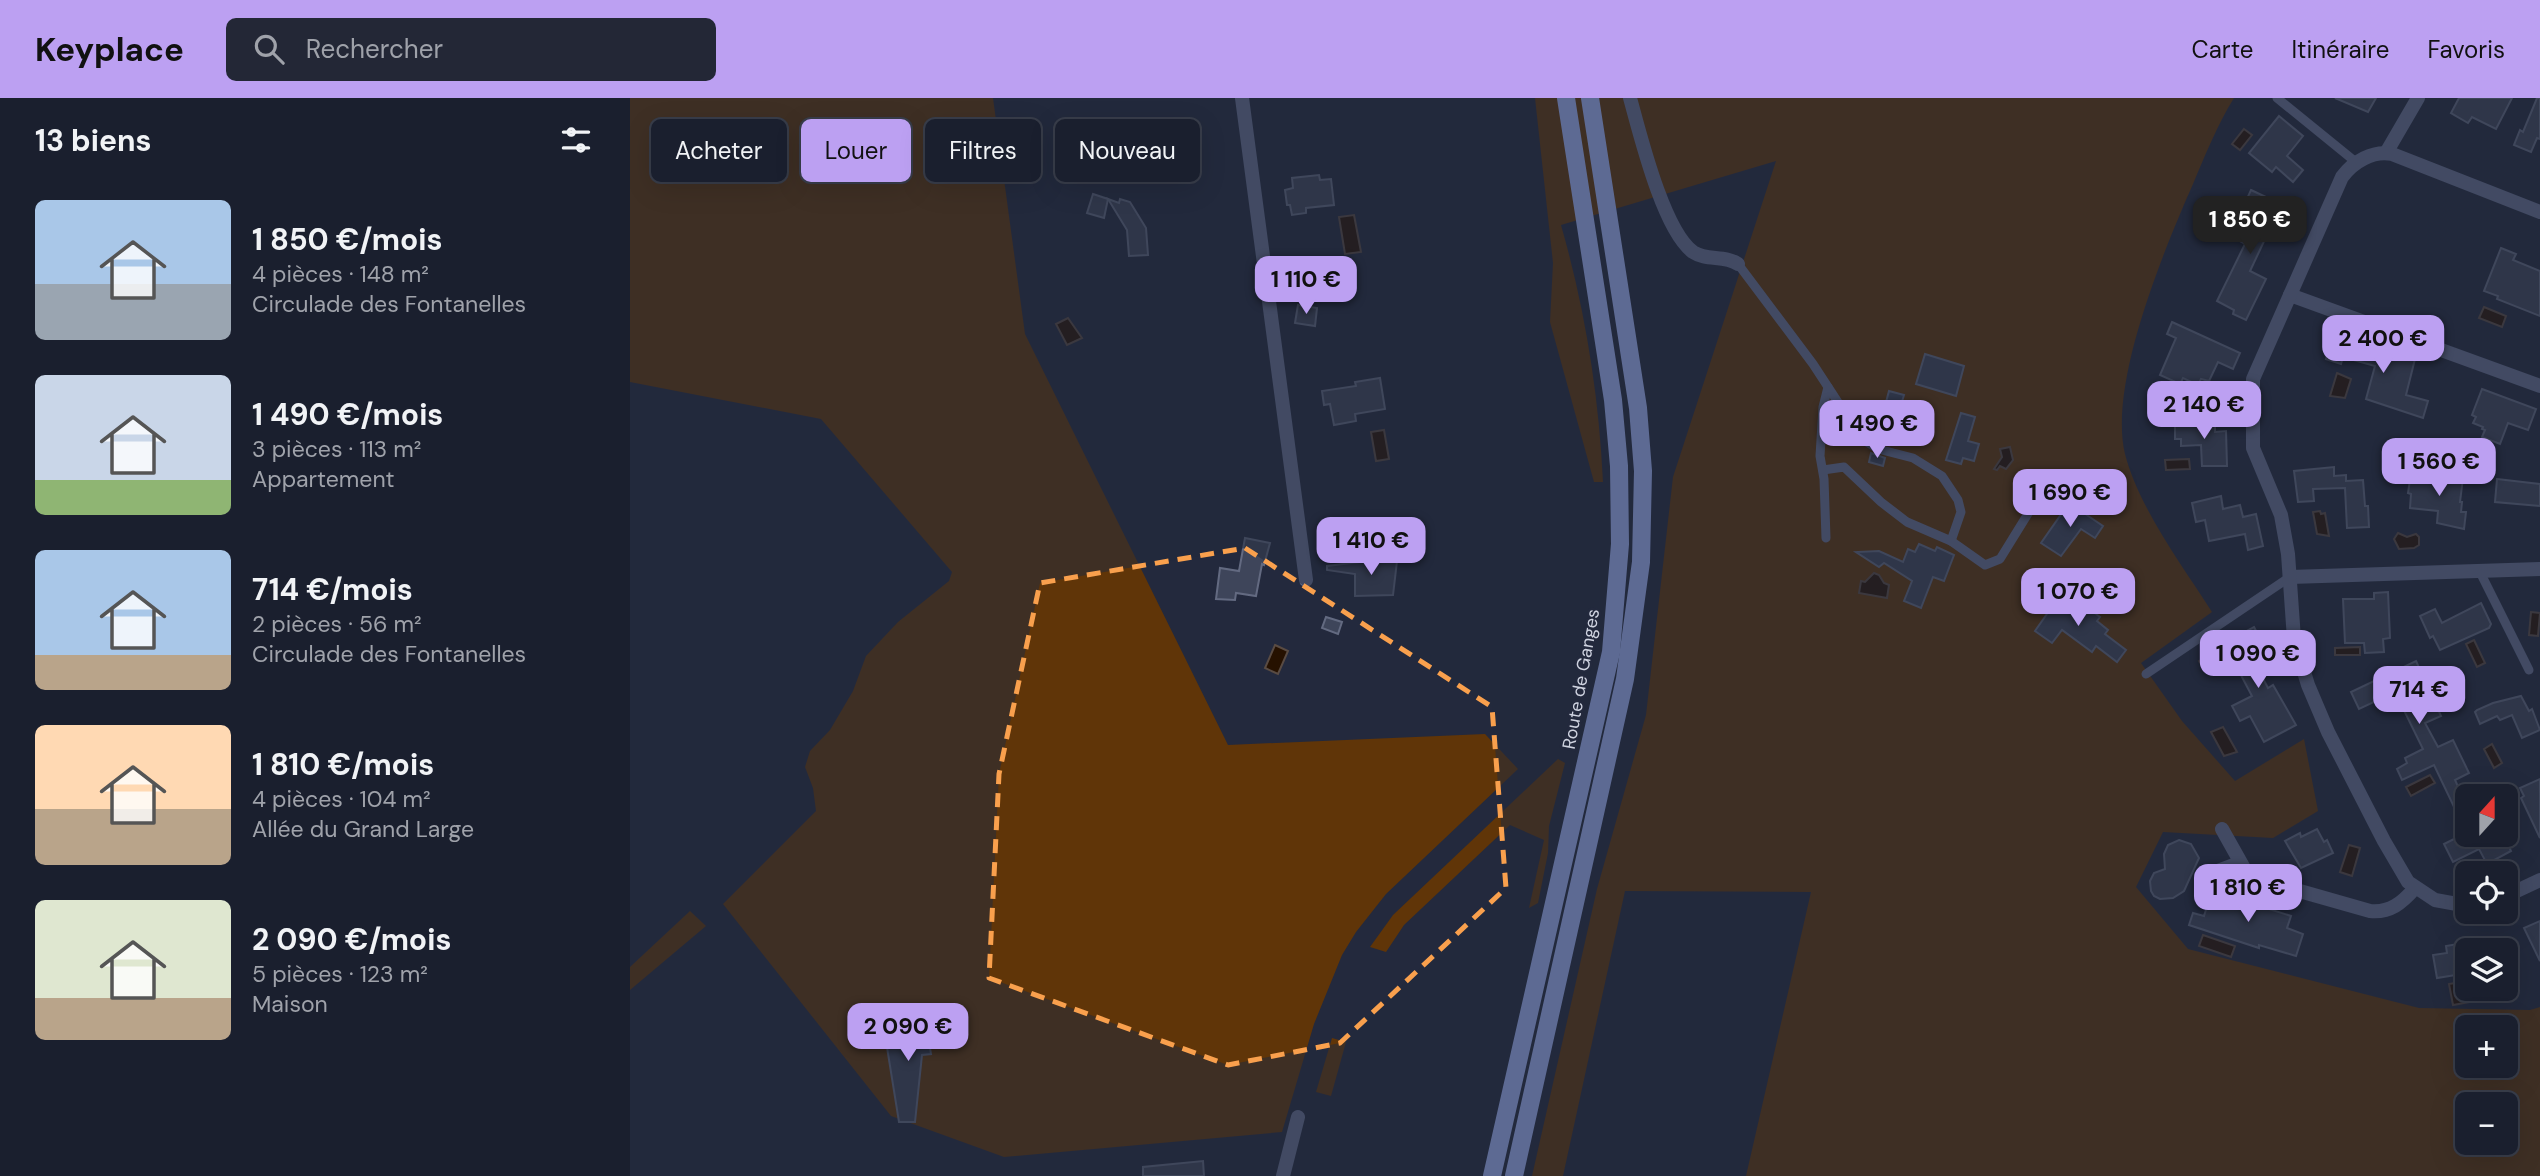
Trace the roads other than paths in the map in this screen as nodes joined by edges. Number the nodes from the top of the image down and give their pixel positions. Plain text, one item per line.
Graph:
1 (1242, 98) edge
2 (1566, 98) edge
3 (1590, 98) edge
4 (1630, 98) edge
5 (2277, 98) edge
6 (2418, 98) edge
7 (2386, 153) junction
8 (2357, 163) junction
9 (2540, 212) edge
10 (1738, 264) joint
11 (2290, 295) junction
12 (2540, 386) edge
13 (1828, 387) junction
14 (1822, 470) junction
15 (2080, 504) dead end
16 (1826, 538) dead end
17 (1951, 541) junction
18 (2540, 569) edge
19 (2479, 570) junction
20 (2290, 577) junction
21 (1306, 580) dead end
22 (2529, 670) dead end
23 (2146, 674) dead end
24 (2221, 829) dead end
25 (2240, 860) junction
26 (2200, 875) dead end
27 (2540, 880) edge
28 (2415, 888) junction
29 (2518, 890) edge
30 (2455, 904) edge
31 (1298, 1117) dead end
32 (1283, 1176) edge
33 (1492, 1176) edge
34 (1514, 1176) edge

1 - 21 street
2 - 33 main road, Route de Ganges
3 - 34 main road
4 - 10 street
5 - 8 lane
6 - 7 street
7 - 8 street
7 - 9 street
8 - 11 street
10 - 13 lane
11 - 12 street
11 - 20 street
13 - 14 lane
13 - 17 lane
14 - 16 lane
14 - 17 lane
15 - 17 lane
18 - 19 street
19 - 20 street
19 - 22 lane
20 - 23 lane
20 - 28 street
24 - 25 street
25 - 26 lane
25 - 28 street
27 - 29 street
28 - 30 street
31 - 32 street

